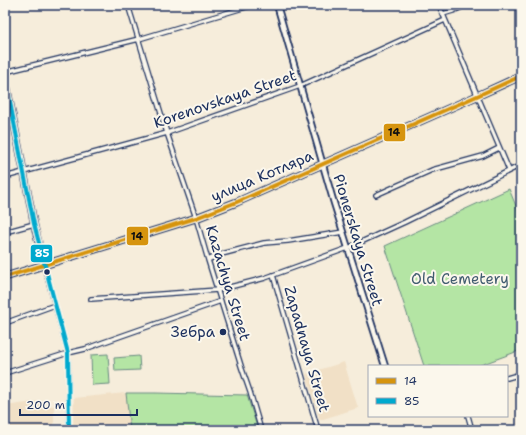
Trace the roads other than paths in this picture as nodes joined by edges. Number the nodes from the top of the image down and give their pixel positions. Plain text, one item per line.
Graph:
1 (128, 5) edge
2 (253, 5) edge
3 (277, 5) edge
4 (439, 5) edge
5 (467, 5) edge
6 (443, 14) junction
7 (445, 20) junction
8 (139, 39) junction
9 (5, 72) edge
10 (521, 76) edge
11 (5, 77) edge
12 (300, 86) junction
13 (477, 96) junction
14 (167, 133) junction
15 (499, 148) junction
16 (322, 164) junction
17 (519, 166) edge
18 (509, 170) junction
19 (23, 172) junction
20 (521, 176) edge
21 (5, 177) edge
22 (376, 195) dead end
23 (196, 218) junction
24 (34, 224) junction
25 (5, 232) edge
26 (343, 232) junction
27 (348, 248) junction
28 (208, 260) junction
29 (44, 265) junction
30 (273, 275) junction
31 (5, 277) edge
32 (218, 290) junction
33 (91, 299) dead end
34 (221, 301) junction
35 (55, 305) junction
36 (5, 323) edge
37 (68, 353) junction
38 (385, 365) edge
39 (5, 373) edge
40 (521, 374) edge
41 (508, 378) edge
42 (468, 417) edge
43 (69, 430) edge
44 (261, 430) edge
45 (318, 430) edge
46 (472, 430) edge

1 - 8 street, Kazachya Street
2 - 8 street
3 - 12 street, Pionerskaya Street
4 - 6 street
5 - 6 street
6 - 7 street
7 - 12 street, Korenovskaya Street
7 - 13 street
8 - 9 street
8 - 14 street, Kazachya Street
10 - 13 main road, улица Котляра
11 - 19 street
12 - 14 street, Korenovskaya Street
12 - 16 street, Pionerskaya Street
13 - 15 street
13 - 16 main road, улица Котляра
14 - 19 street, Korenovskaya Street
14 - 23 street, Kazachya Street
15 - 18 street
15 - 22 street
16 - 23 main road, улица Котляра
16 - 26 street, Pionerskaya Street
17 - 18 street
17 - 20 street
18 - 27 street
19 - 21 street, Korenovskaya Street
19 - 24 street
23 - 28 street, Kazachya Street
23 - 29 main road, улица Котляра
24 - 25 street
24 - 29 street
26 - 27 street, Pionerskaya Street
26 - 28 street
27 - 30 street
27 - 38 street, Pionerskaya Street
28 - 32 street, Kazachya Street
29 - 31 main road, улица Котляра
29 - 35 street
30 - 32 street
30 - 45 street, Zapadnaya Street
32 - 33 street
32 - 34 street, Kazachya Street
34 - 37 street
34 - 44 street, Kazachya Street
35 - 36 street
35 - 37 street
37 - 39 street
37 - 43 street
40 - 41 street
42 - 46 street

